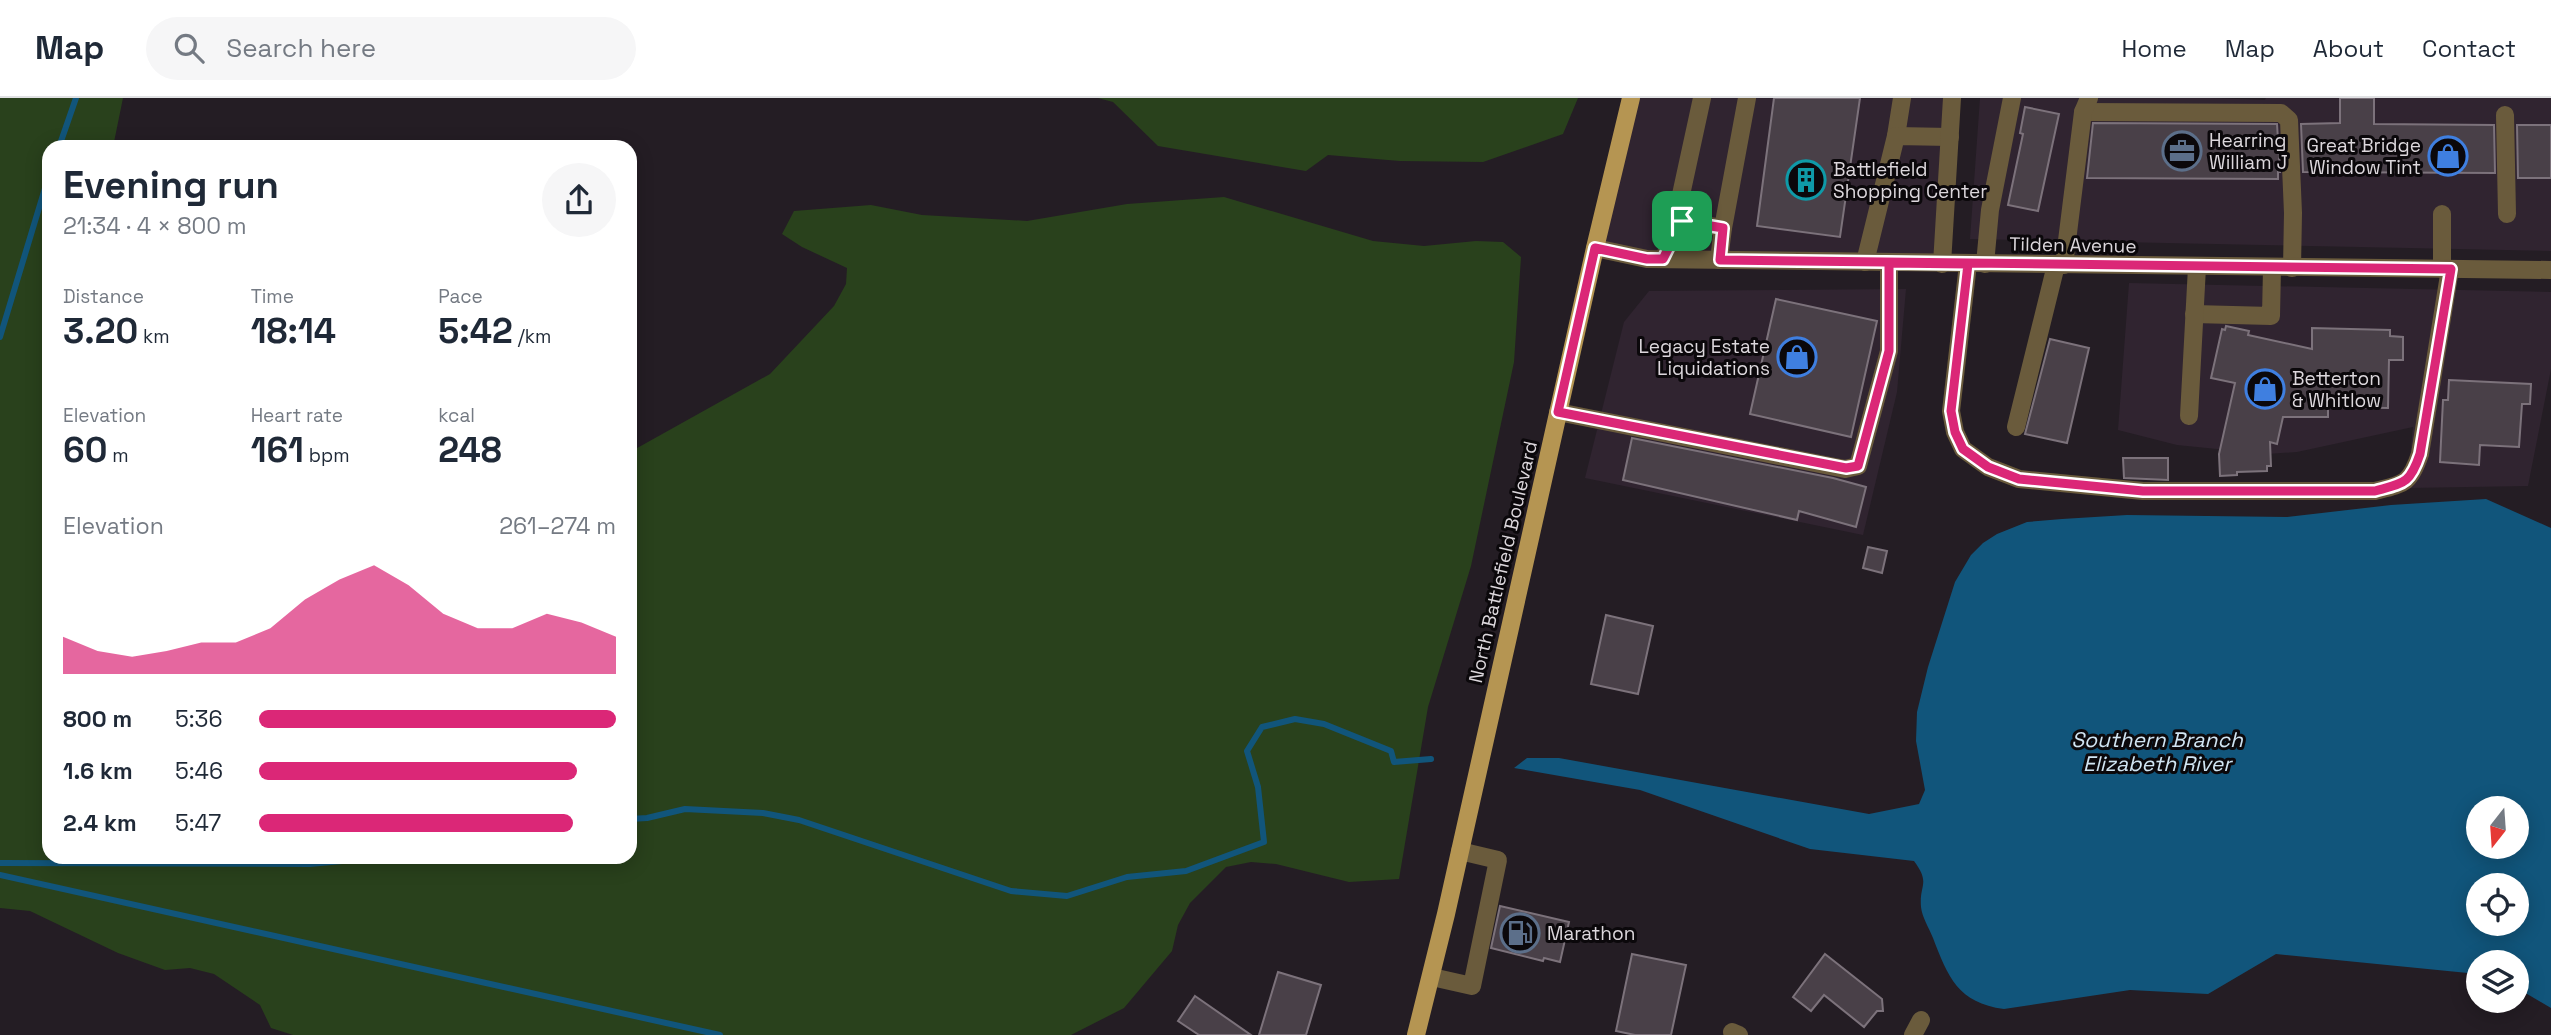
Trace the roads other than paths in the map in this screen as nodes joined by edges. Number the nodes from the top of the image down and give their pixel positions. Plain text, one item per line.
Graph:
1 (1631, 98) edge
2 (1702, 98) edge
3 (1747, 98) edge
4 (1902, 98) edge
5 (1952, 98) edge
6 (2012, 98) edge
7 (2086, 105) edge
8 (2505, 115) dead end
9 (1896, 136) junction
10 (1950, 137) junction
11 (2442, 214) dead end
12 (2507, 214) dead end
13 (1682, 221) junction
14 (1723, 228) junction
15 (1595, 248) junction
16 (1663, 259) junction
17 (1720, 260) junction
18 (1865, 262) junction
19 (1889, 263) junction
20 (1942, 264) junction
21 (1977, 264) junction
22 (2060, 265) junction
23 (2197, 267) junction
24 (2272, 268) junction
25 (2292, 268) junction
26 (2446, 269) junction
27 (2551, 270) edge
28 (2194, 314) junction
29 (1558, 412) junction
30 (2189, 416) dead end
31 (2016, 427) dead end
32 (1460, 851) junction
33 (1432, 977) junction
34 (1416, 1035) edge

1 - 15 main road, North Battlefield Boulevard
2 - 13 street
3 - 14 street
4 - 9 street
5 - 10 street
6 - 21 street
7 - 22 street
7 - 25 street
8 - 12 street
9 - 10 street
9 - 18 street
10 - 20 street
11 - 26 street
13 - 14 street
13 - 16 street
14 - 17 street
15 - 16 street, Tilden Avenue
15 - 29 main road, North Battlefield Boulevard
16 - 17 street, Tilden Avenue
17 - 18 street, Tilden Avenue
18 - 19 street, Tilden Avenue
19 - 20 street, Tilden Avenue
19 - 29 street
20 - 21 street, Tilden Avenue
21 - 22 street, Tilden Avenue
21 - 26 street
22 - 23 street, Tilden Avenue
22 - 31 street
23 - 24 street, Tilden Avenue
23 - 28 street
24 - 25 street, Tilden Avenue
24 - 28 street
25 - 26 street, Tilden Avenue
26 - 27 street, Tilden Avenue
28 - 30 street
29 - 32 main road, North Battlefield Boulevard
32 - 33 main road, North Battlefield Boulevard
32 - 33 street
33 - 34 main road, North Battlefield Boulevard

